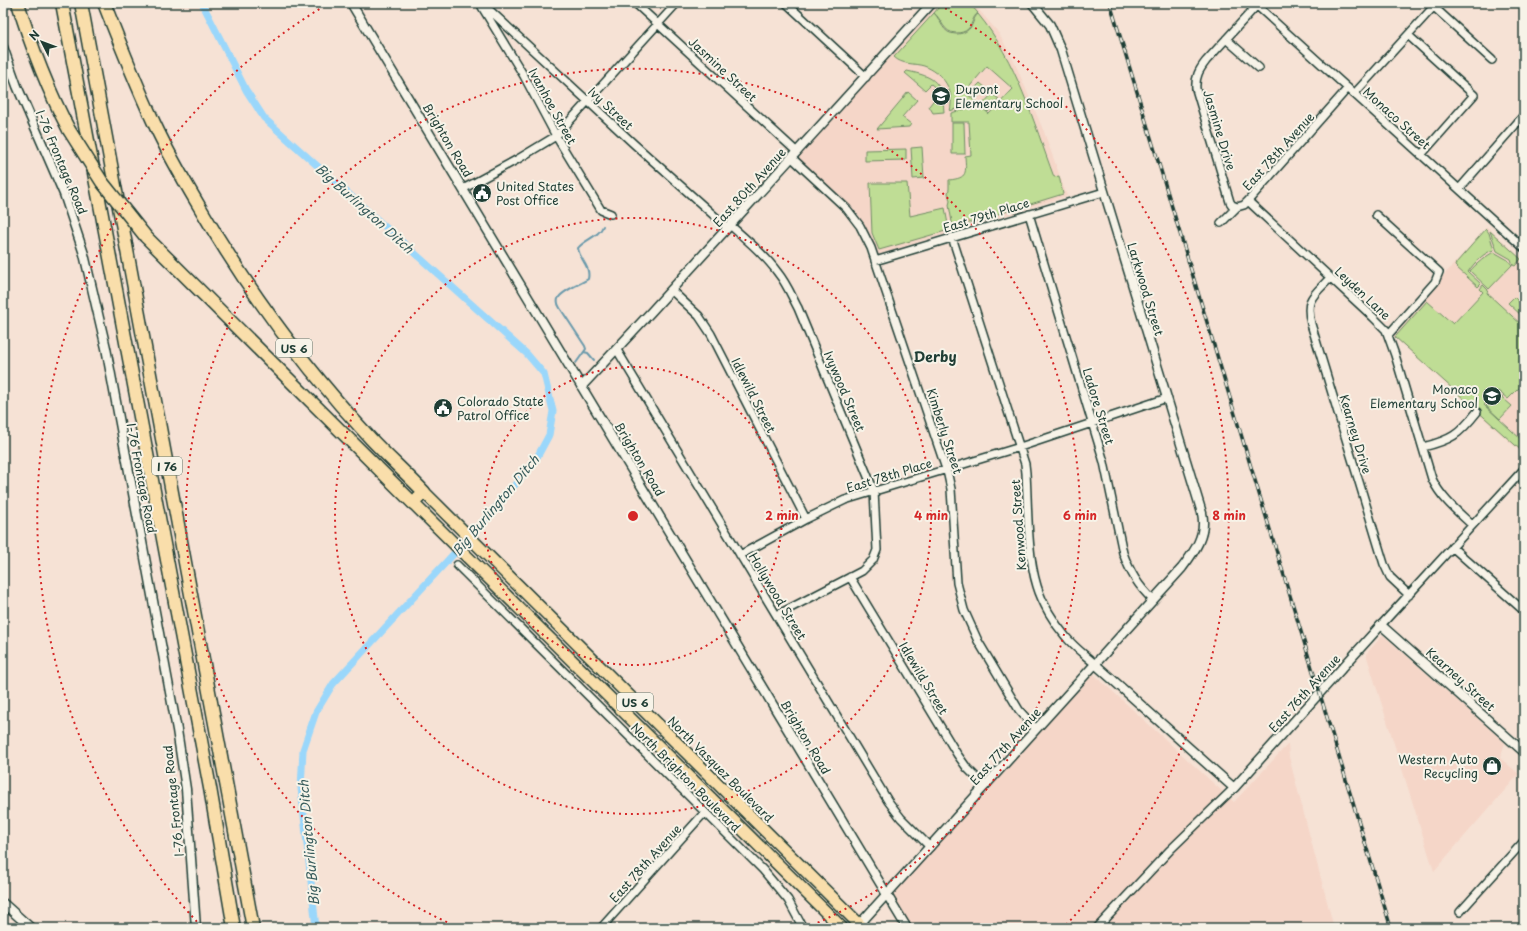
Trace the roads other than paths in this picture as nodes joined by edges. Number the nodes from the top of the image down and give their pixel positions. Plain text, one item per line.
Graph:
1 (18, 3) edge
2 (62, 3) edge
3 (81, 3) edge
4 (104, 3) edge
5 (351, 3) edge
6 (481, 3) edge
7 (635, 3) edge
8 (677, 3) edge
9 (786, 3) edge
10 (932, 3) edge
11 (1032, 3) edge
12 (1257, 4) edge
13 (1436, 5) edge
14 (658, 24) junction
15 (1408, 35) junction
16 (1226, 39) junction
17 (3, 47) edge
18 (1492, 60) dead end
19 (1259, 68) dead end
20 (866, 77) junction
21 (1348, 88) junction
22 (1354, 94) junction
23 (588, 102) junction
24 (1524, 115) edge
25 (556, 136) junction
26 (794, 155) junction
27 (1421, 155) junction
28 (463, 189) junction
29 (1459, 189) junction
30 (1104, 192) junction
31 (1248, 201) junction
32 (1237, 207) junction
33 (611, 214) dead end
34 (1029, 214) junction
35 (1376, 216) dead end
36 (1222, 223) dead end
37 (729, 226) junction
38 (952, 237) junction
39 (1524, 248) edge
40 (875, 261) junction
41 (1330, 278) junction
42 (671, 290) junction
43 (1388, 334) junction
44 (617, 350) junction
45 (582, 386) junction
46 (1167, 398) junction
47 (1477, 412) dead end
48 (1092, 423) junction
49 (1020, 447) junction
50 (1423, 447) junction
51 (946, 469) junction
52 (1524, 469) edge
53 (874, 491) junction
54 (424, 492) junction
55 (413, 502) junction
56 (806, 518) junction
57 (1472, 525) junction
58 (1452, 547) junction
59 (740, 555) junction
60 (457, 565) dead end
61 (850, 577) junction
62 (1171, 580) joint
63 (1409, 595) junction
64 (1153, 600) junction
65 (1524, 611) edge
66 (777, 615) junction
67 (1381, 625) junction
68 (1095, 664) junction
69 (1036, 729) junction
70 (1524, 752) edge
71 (985, 786) junction
72 (1234, 788) junction
73 (705, 812) junction
74 (1524, 841) edge
75 (930, 847) junction
76 (886, 895) junction
77 (3, 903) edge
78 (1460, 912) dead end
79 (860, 927) edge
80 (31, 928) edge
81 (196, 928) edge
82 (234, 928) edge
83 (254, 928) edge
84 (601, 928) edge
85 (803, 928) edge
86 (842, 928) edge
87 (907, 928) edge
88 (1096, 928) edge

1 - 55 highway, US 6, bridge
2 - 82 highway, I 76
3 - 83 highway, I 76
4 - 54 highway, US 6
5 - 28 street, Brighton Road
6 - 23 street, Ivy Street
6 - 25 street, Ivanhoe Street
7 - 14 street, Jasmine Street
8 - 14 street
9 - 20 street
10 - 20 street, East 80th Avenue
11 - 30 street, Larkwood Street
12 - 16 street
12 - 21 street, Monaco Street
13 - 15 street
13 - 18 street
14 - 23 street
14 - 26 street, Jasmine Street
15 - 22 street
15 - 27 street
16 - 19 street
16 - 32 street, Jasmine Drive
17 - 81 street, I-76 Frontage Road
20 - 26 street, East 80th Avenue
21 - 22 street, Monaco Street
21 - 31 street, East 78th Avenue
22 - 27 street, Monaco Street
23 - 25 street
23 - 37 street, Ivy Street
24 - 29 street
25 - 28 street
25 - 33 street, Ivanhoe Street
26 - 37 street, East 80th Avenue
26 - 40 street, Kimberly Street
27 - 29 street, Monaco Street
28 - 45 street, Brighton Road
29 - 39 street, Monaco Street
30 - 34 street, East 79th Place
30 - 46 street, Larkwood Street
31 - 32 street, East 78th Avenue
31 - 41 street, Leyden Lane
32 - 36 street, East 78th Avenue
34 - 38 street, East 79th Place
34 - 48 street, Ladore Street
35 - 43 street
37 - 42 street, East 80th Avenue
37 - 53 street, Ivywood Street
38 - 40 street, East 79th Place
38 - 49 street, Kenwood Street
40 - 51 street, Kimberly Street
41 - 43 street, Leyden Lane
41 - 63 street, Kearney Drive
42 - 44 street, East 80th Avenue
42 - 56 street, Idlewild Street
43 - 50 street, Leyden Lane
44 - 45 street, East 80th Avenue
44 - 59 street, Hollywood Street
45 - 76 street, Brighton Road
46 - 48 street, East 78th Place
46 - 62 street, Larkwood Street
47 - 50 street
48 - 49 street, East 78th Place
48 - 64 street, Ladore Street
49 - 51 street, East 78th Place
49 - 68 street, Kenwood Street
50 - 57 street, Leyden Lane
51 - 53 street, East 78th Place
51 - 69 street, Kimberly Street
52 - 57 street, East 76th Avenue
53 - 56 street, East 78th Place
53 - 61 street, Ivywood Street
54 - 55 highway
54 - 79 highway, North Vasquez Boulevard / US 6
55 - 86 highway, US 6
56 - 59 street, East 78th Place
57 - 58 street, East 76th Avenue
58 - 63 street, East 76th Avenue
58 - 65 street
59 - 66 street, Hollywood Street
60 - 73 street, North Brighton Boulevard
61 - 66 street, Ivywood Street
61 - 71 street, Idlewild Street
62 - 64 street, East 77th Avenue
63 - 67 street, East 76th Avenue
64 - 68 street, East 77th Avenue
66 - 75 street, Hollywood Street
67 - 70 street, Kearney Street
67 - 72 street, East 76th Avenue
68 - 69 street, East 77th Avenue
68 - 72 street, Kenwood Street
69 - 71 street, East 77th Avenue
71 - 75 street, East 77th Avenue
72 - 88 street, East 76th Avenue
73 - 84 street, East 78th Avenue
73 - 85 street, North Brighton Boulevard
74 - 78 street
75 - 76 street, East 77th Avenue
76 - 79 street, East 77th Avenue
76 - 87 street, Brighton Road
77 - 80 street

